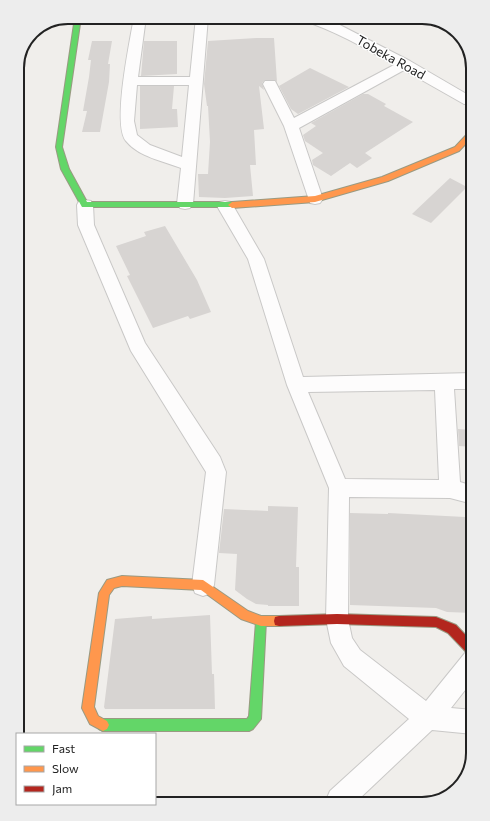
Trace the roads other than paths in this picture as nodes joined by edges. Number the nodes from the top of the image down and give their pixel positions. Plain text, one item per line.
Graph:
1 (77, 24) edge
2 (139, 24) edge
3 (201, 24) edge
4 (327, 24) edge
5 (405, 64) junction
6 (131, 81) junction
7 (196, 81) junction
8 (270, 84) dead end
9 (466, 100) edge
10 (291, 126) junction
11 (466, 139) edge
12 (188, 165) junction
13 (315, 199) junction
14 (185, 204) junction
15 (85, 205) junction
16 (225, 206) junction
17 (444, 381) junction
18 (466, 381) edge
19 (296, 385) junction
20 (339, 488) junction
21 (450, 489) junction
22 (466, 493) edge
23 (203, 585) junction
24 (337, 619) junction
25 (261, 621) junction
26 (466, 644) edge
27 (466, 670) edge
28 (428, 718) junction
29 (466, 721) edge
30 (343, 797) edge

1 - 15 street
2 - 6 street
3 - 7 street
4 - 5 street, Tobeka Road
5 - 9 street, Tobeka Road
5 - 10 street
6 - 7 street
6 - 12 street
7 - 12 street
8 - 10 street
10 - 13 street
11 - 13 street
12 - 14 street
13 - 16 street
14 - 15 street
14 - 16 street
15 - 23 street
16 - 19 street
17 - 18 street
17 - 19 street
17 - 21 street
19 - 20 street
20 - 21 street
20 - 24 street
21 - 22 street
23 - 25 street
23 - 25 street
24 - 25 street
24 - 26 street
24 - 28 street
27 - 28 street
28 - 29 street
28 - 30 street

